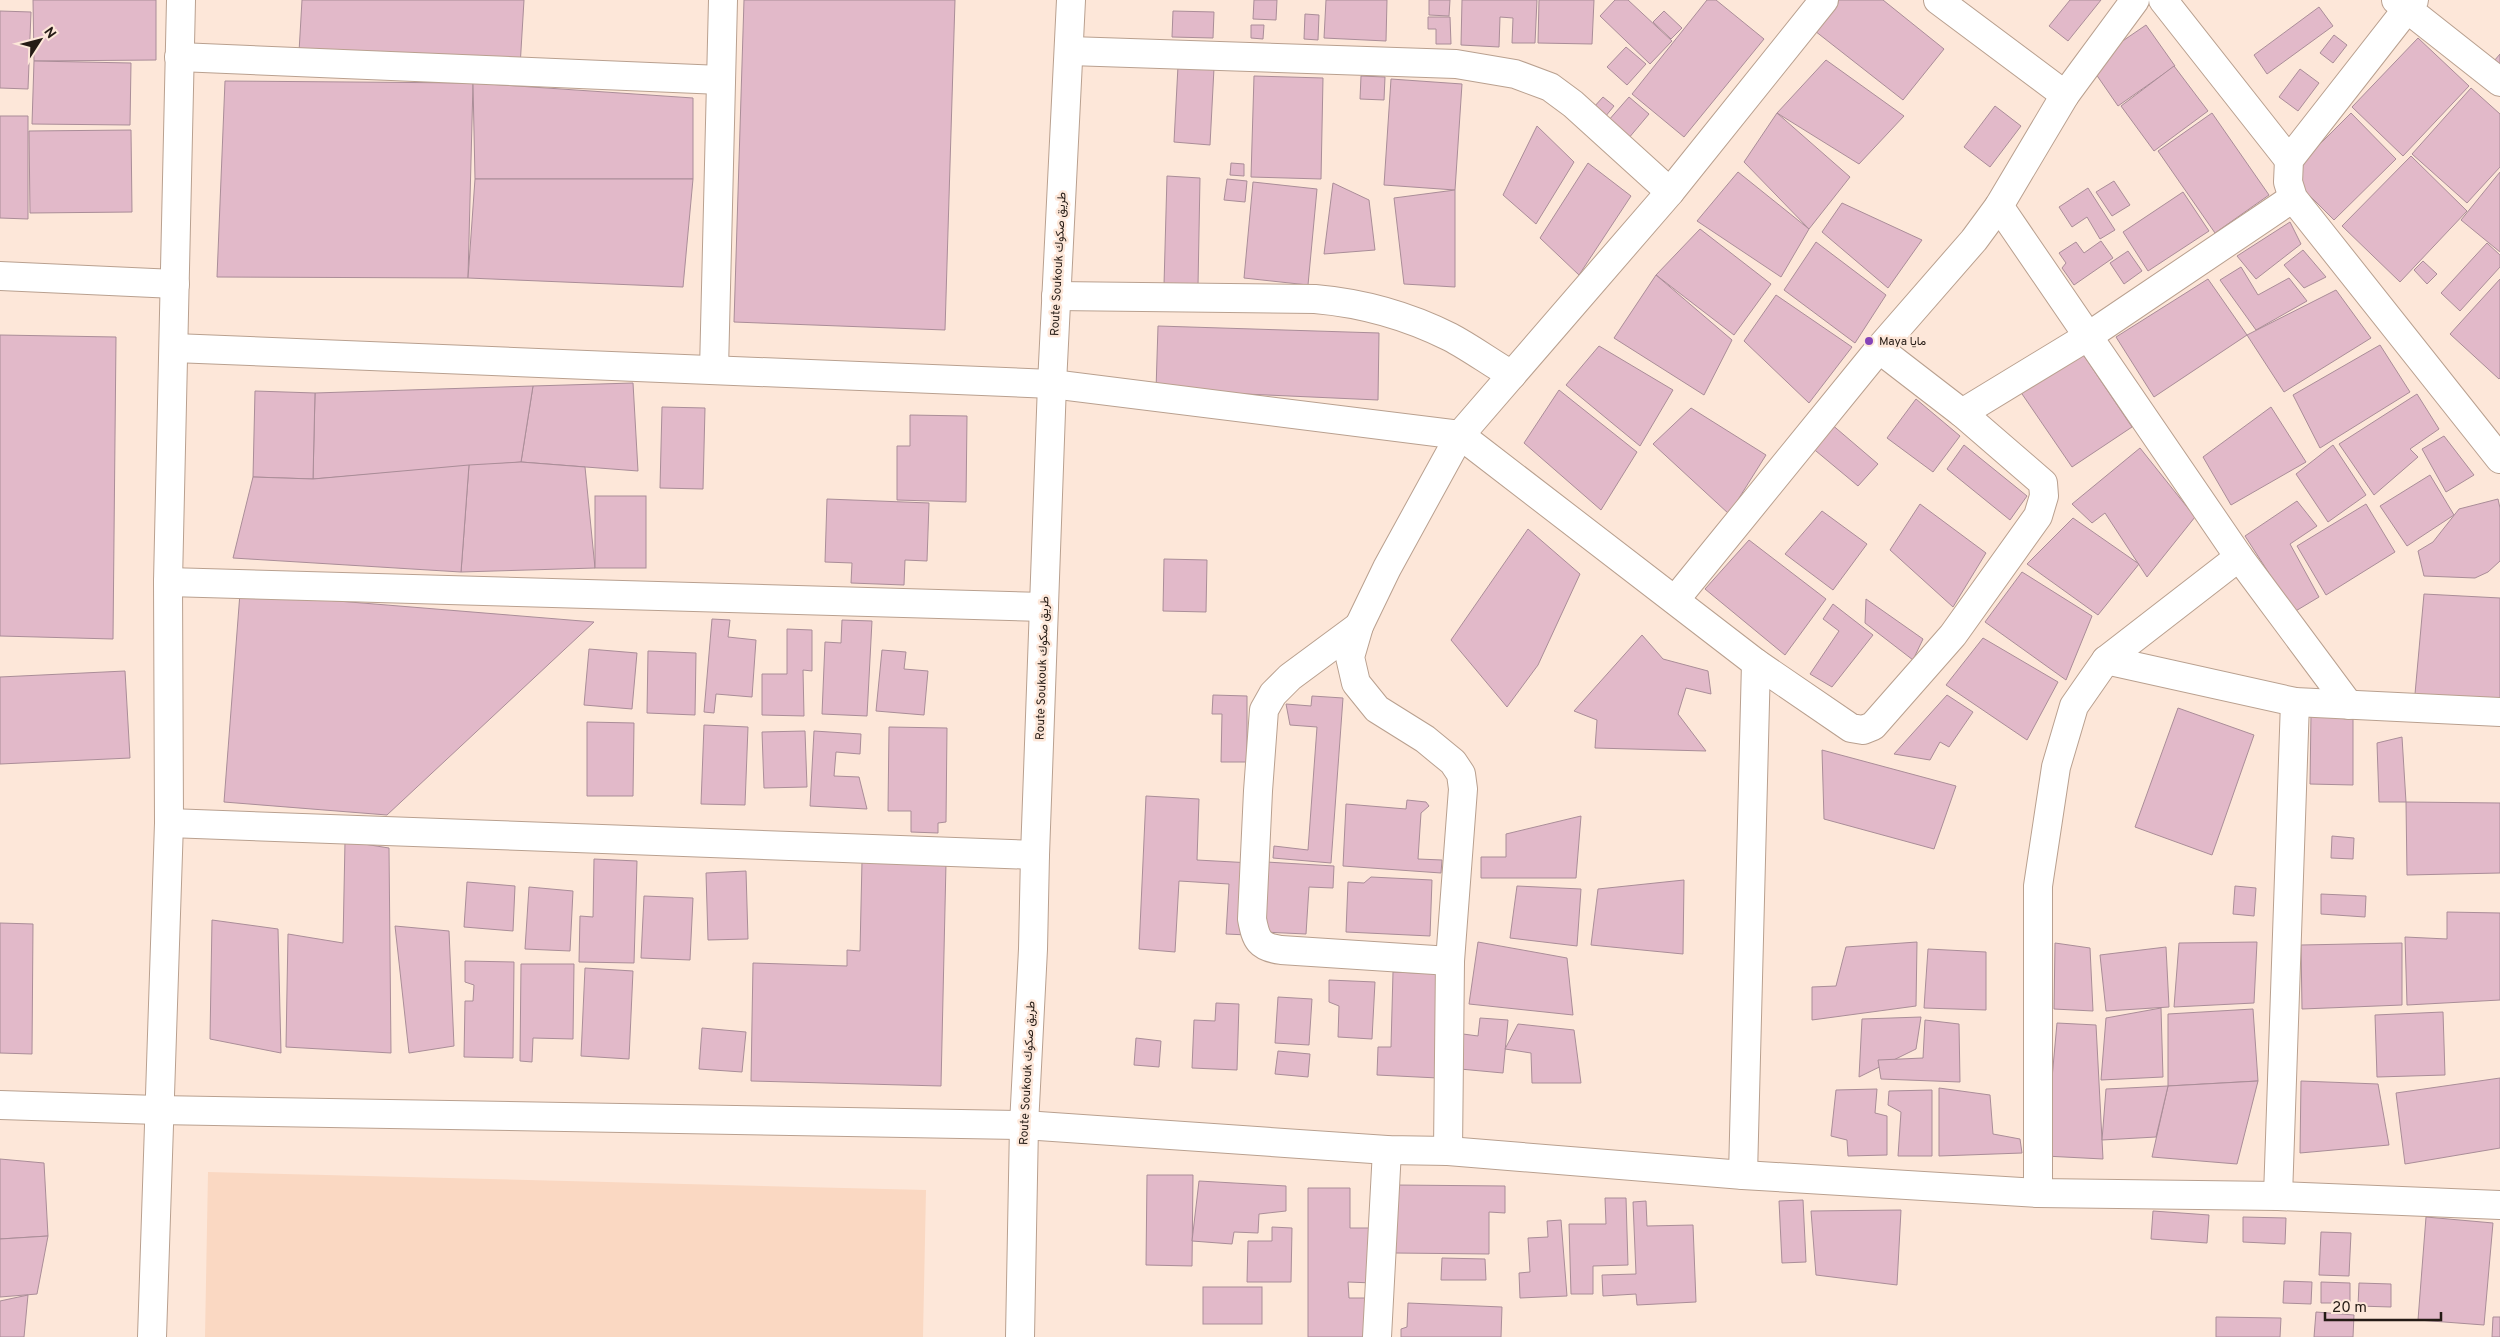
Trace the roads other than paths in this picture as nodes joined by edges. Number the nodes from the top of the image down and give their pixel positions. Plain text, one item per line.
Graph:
1 (181, 0) edge
2 (723, 0) edge
3 (1071, 0) edge
4 (1824, 0) edge
5 (1938, 0) edge
6 (2135, 0) edge
7 (2163, 0) edge
8 (2405, 3) edge
9 (1070, 50) junction
10 (180, 57) junction
11 (722, 80) junction
12 (2500, 82) edge
13 (2065, 95) junction
14 (2289, 160) junction
15 (1670, 192) junction
16 (2293, 198) junction
17 (1999, 206) junction
18 (0, 276) edge
19 (175, 284) junction
20 (1056, 296) junction
21 (2087, 337) junction
22 (174, 348) junction
23 (1879, 349) junction
24 (714, 370) junction
25 (1512, 375) junction
26 (1052, 384) junction
27 (1962, 413) junction
28 (1460, 435) junction
29 (2500, 459) edge
30 (2239, 557) junction
31 (168, 582) junction
32 (1675, 600) junction
33 (1044, 608) junction
34 (1359, 626) junction
35 (2106, 660) junction
36 (1756, 663) junction
37 (2295, 702) junction
38 (2349, 705) junction
39 (2500, 712) edge
40 (169, 822) junction
41 (1035, 855) junction
42 (1450, 961) junction
43 (0, 1105) edge
44 (158, 1110) junction
45 (1024, 1125) junction
46 (1387, 1150) junction
47 (1448, 1151) junction
48 (1743, 1175) junction
49 (2038, 1193) junction
50 (2278, 1196) junction
51 (2500, 1205) edge
52 (152, 1337) edge
53 (1020, 1337) edge
54 (1377, 1337) edge

1 - 10 street
2 - 11 street
3 - 9 street, Route Soukouk طريق صكوك
4 - 15 street
5 - 13 street
6 - 13 street
7 - 14 street
8 - 12 street
8 - 14 street
9 - 15 street
9 - 20 street, Route Soukouk طريق صكوك
10 - 11 street
10 - 19 street
11 - 24 street
13 - 17 street
14 - 16 street
15 - 25 street
16 - 21 street
16 - 29 street
17 - 21 street
17 - 23 street
18 - 19 street
19 - 22 street
20 - 25 street
20 - 26 street, Route Soukouk طريق صكوك
21 - 27 street
21 - 30 street
22 - 24 street
22 - 31 street
23 - 27 street
23 - 32 street
24 - 26 street
25 - 28 street
26 - 28 street
26 - 33 street, Route Soukouk طريق صكوك
27 - 36 street
28 - 32 street
28 - 34 street
30 - 35 street
30 - 38 street
31 - 33 street
31 - 40 street
32 - 36 street
33 - 41 street, Route Soukouk طريق صكوك
34 - 42 street
34 - 42 street
35 - 37 street
35 - 49 street
36 - 48 street
37 - 38 street
37 - 50 street
38 - 39 street
40 - 41 street
40 - 44 street
41 - 45 street, Route Soukouk طريق صكوك
42 - 47 street
43 - 44 street
44 - 45 street
44 - 52 street
45 - 46 street
45 - 53 street, Route Soukouk طريق صكوك
46 - 47 street
46 - 54 street
47 - 48 street
48 - 49 street
49 - 50 street
50 - 51 street

